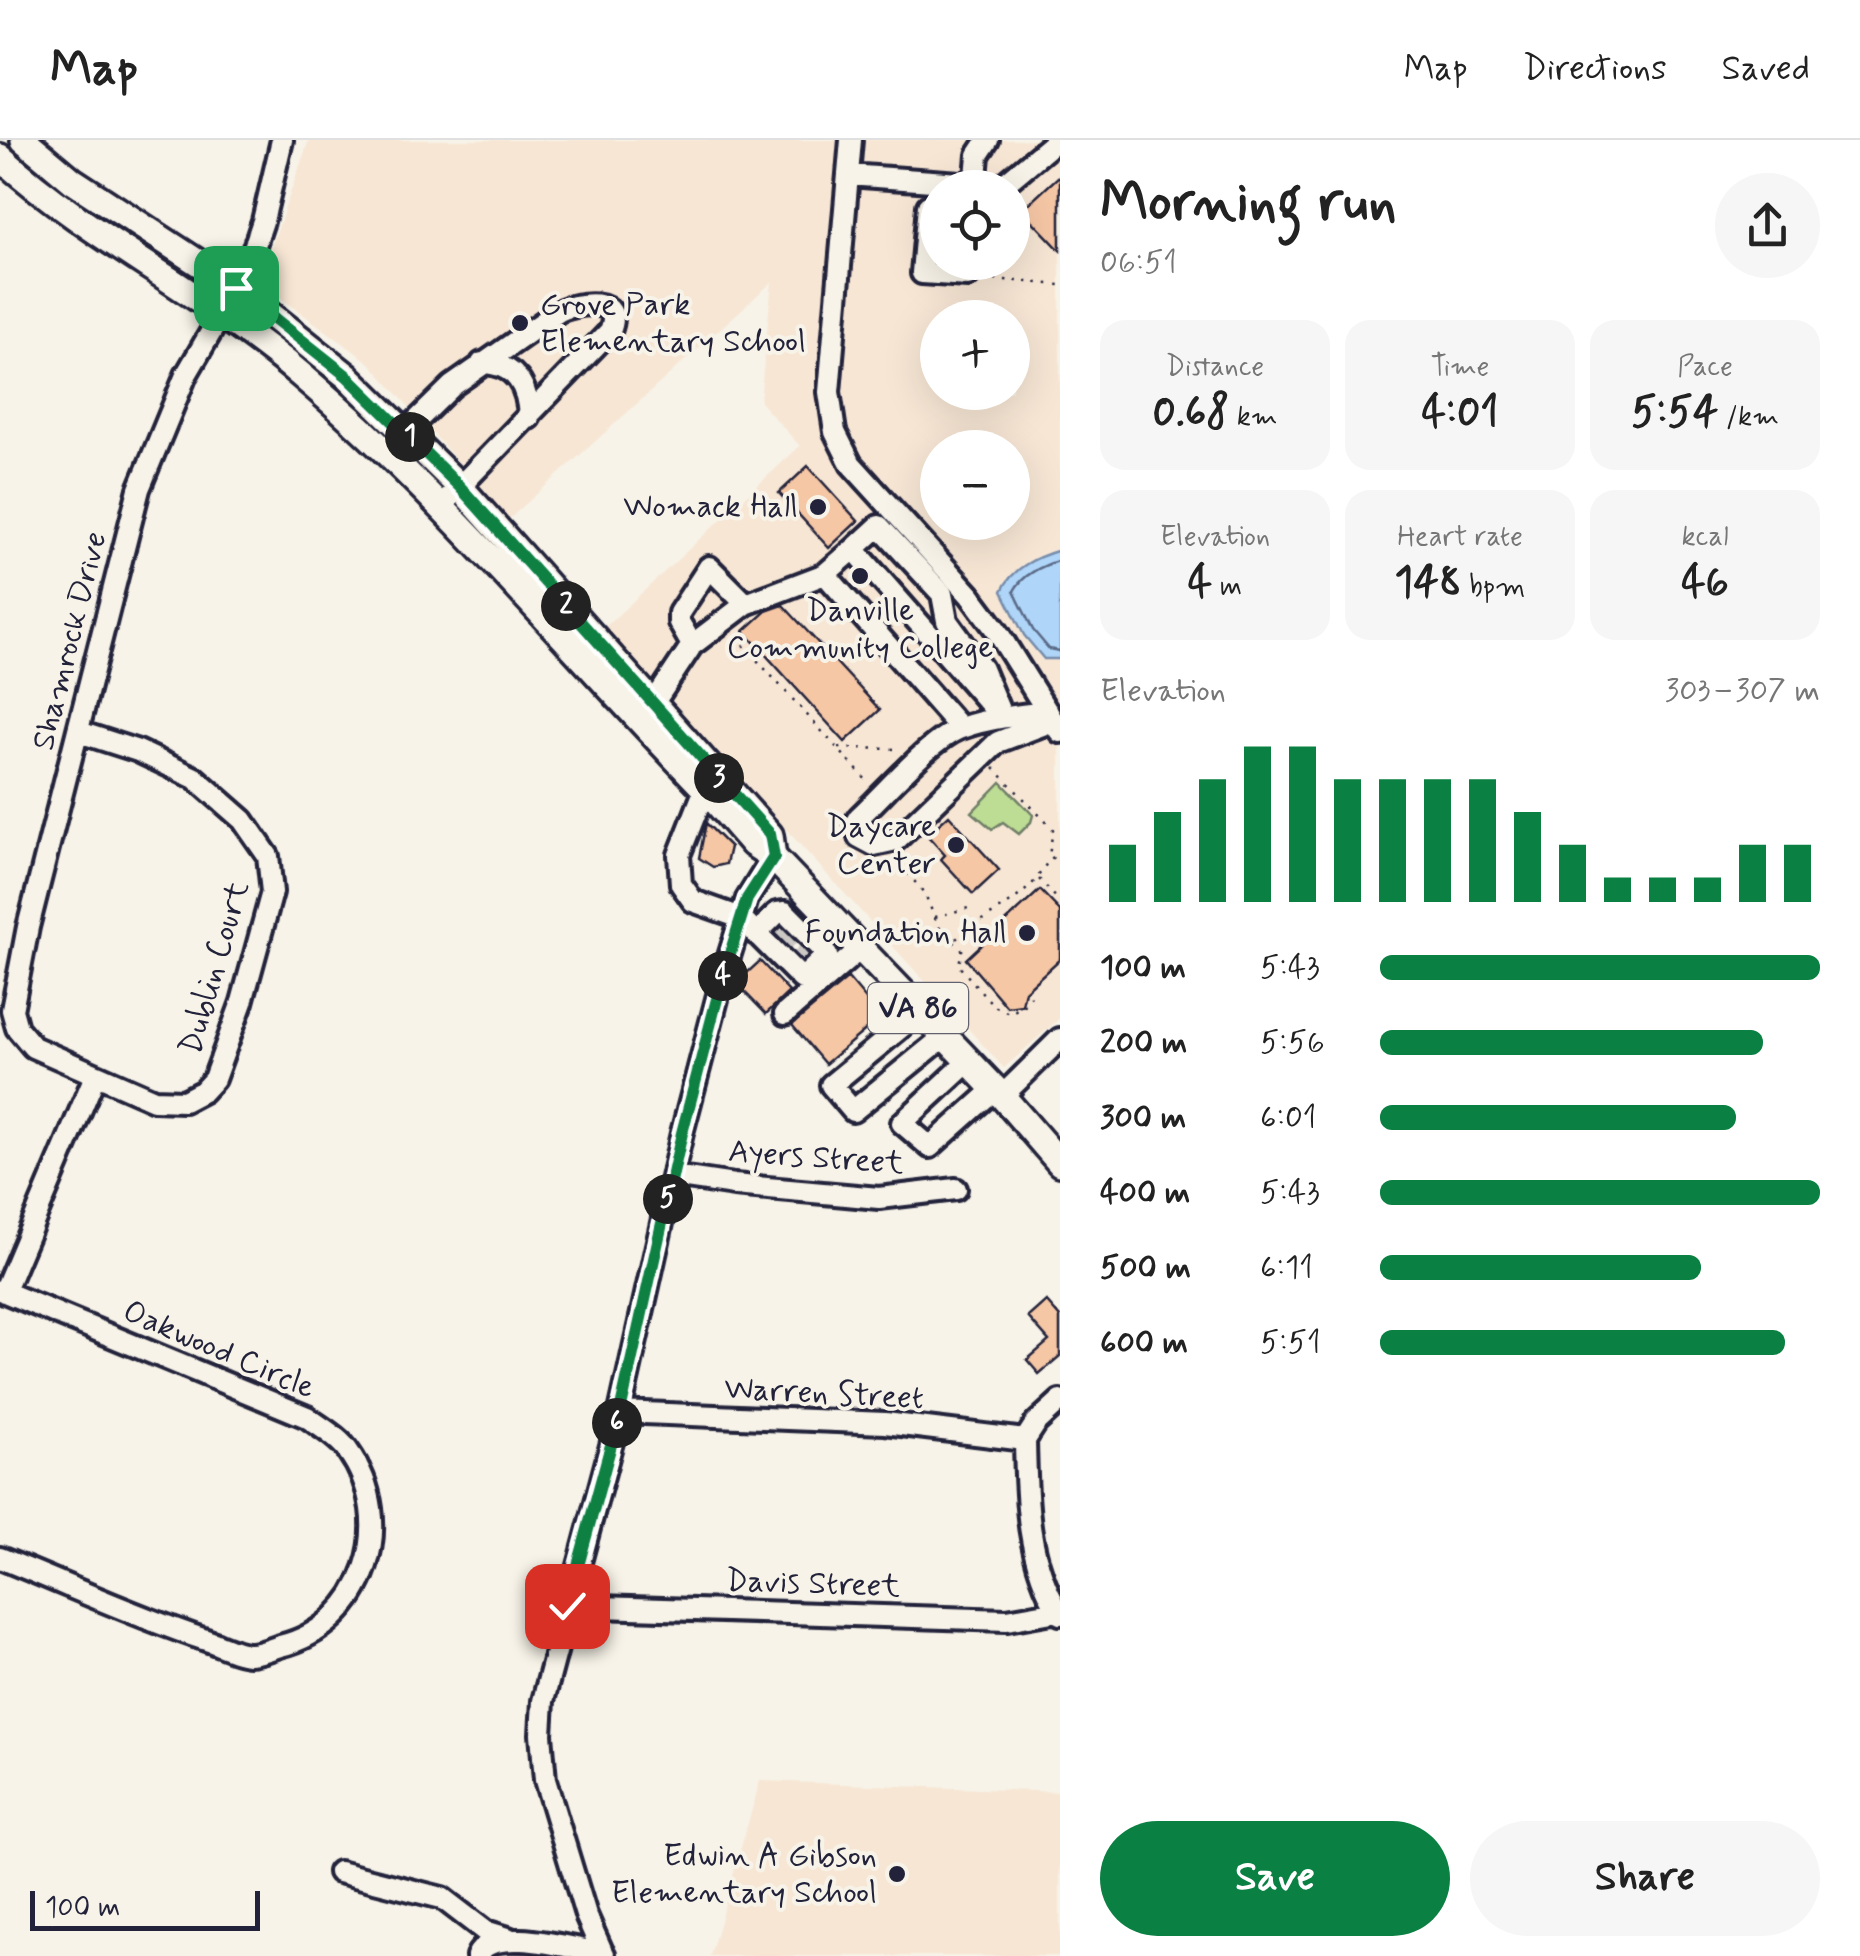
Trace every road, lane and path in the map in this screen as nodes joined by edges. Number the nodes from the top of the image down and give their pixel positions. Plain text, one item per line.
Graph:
1 (24, 140) edge
2 (282, 140) edge
3 (851, 140) edge
4 (988, 140) edge
5 (1057, 140) edge
6 (0, 157) edge
7 (977, 170) edge
8 (1021, 170) edge
9 (848, 175) junction
10 (920, 182) edge
11 (996, 280) edge
12 (1060, 286) edge
13 (236, 288) junction
14 (221, 313) junction
15 (482, 363) junction
16 (529, 418) junction
17 (405, 432) junction
18 (386, 451) junction
19 (460, 487) junction
20 (440, 507) junction
21 (854, 549) junction
22 (824, 574) junction
23 (746, 604) junction
24 (732, 632) dead end
25 (692, 645) junction
26 (653, 704) junction
27 (1002, 718) junction
28 (1054, 722) edge
29 (960, 728) junction
30 (78, 732) junction
31 (910, 746) dead end
32 (838, 748) junction
33 (983, 756) junction
34 (705, 788) junction
35 (888, 789) junction
36 (884, 845) junction
37 (1060, 855) edge
38 (774, 857) junction
39 (1049, 858) junction
40 (1038, 878) junction
41 (1060, 902) edge
42 (972, 907) dead end
43 (934, 917) junction
44 (741, 918) junction
45 (832, 918) junction
46 (756, 934) junction
47 (954, 942) junction
48 (797, 946) junction
49 (861, 948) junction
50 (1032, 996) dead end
51 (920, 1011) junction
52 (785, 1014) dead end
53 (945, 1036) junction
54 (1060, 1038) edge
55 (921, 1056) junction
56 (969, 1061) junction
57 (95, 1076) junction
58 (945, 1083) junction
59 (999, 1092) junction
60 (1060, 1163) edge
61 (673, 1176) junction
62 (956, 1189) dead end
63 (2, 1291) edge
64 (1060, 1401) edge
65 (620, 1412) junction
66 (1025, 1440) junction
67 (0, 1558) edge
68 (567, 1606) junction
69 (1059, 1613) edge
70 (339, 1872) dead end
71 (508, 1938) junction
72 (604, 1955) edge
73 (476, 1956) edge

1 - 13 main road, VA 86
2 - 13 street, Shamrock Drive
3 - 9 street
4 - 7 street
5 - 8 street
6 - 14 main road, VA 86
9 - 10 street
9 - 28 street
11 - 12 path
13 - 14 street, Shamrock Drive
13 - 17 main road, VA 86
14 - 18 main road, VA 86
14 - 30 street, Shamrock Drive
15 - 16 street
15 - 16 street
15 - 17 street
16 - 19 street
17 - 18 street
17 - 19 main road, VA 86
18 - 20 main road, VA 86
19 - 20 street
19 - 26 main road, VA 86
20 - 34 main road, VA 86
21 - 22 street
21 - 27 street
21 - 27 street
22 - 23 street
22 - 29 street
23 - 25 street
23 - 25 street
24 - 32 path
25 - 26 street
26 - 38 main road, VA 86
27 - 28 street
27 - 29 street
28 - 33 street
29 - 35 street
30 - 57 street, Shamrock Drive
30 - 57 street, Dublin Court
31 - 32 path
32 - 35 path
33 - 36 street
33 - 39 path
34 - 38 main road, VA 86
34 - 44 street
35 - 36 street
36 - 43 path
37 - 39 path
38 - 44 street
38 - 45 main road, VA 86
39 - 40 path
40 - 41 path
40 - 47 path
42 - 43 path
43 - 47 path
44 - 46 street
44 - 61 street
45 - 48 street
45 - 49 main road, VA 86
46 - 48 street
46 - 48 street
47 - 50 path
49 - 51 main road, VA 86
49 - 52 street
51 - 53 main road, VA 86
51 - 55 street
53 - 55 street
53 - 56 main road, VA 86
54 - 59 street
55 - 58 street
56 - 58 street
56 - 59 main road, VA 86
57 - 63 street
58 - 59 street
59 - 60 main road, VA 86
61 - 62 street, Ayers Street
61 - 65 street
63 - 67 street, Oakwood Circle
64 - 66 street
65 - 66 street, Warren Street
65 - 68 street
66 - 69 street
68 - 69 street, Davis Street
68 - 72 street
70 - 71 street
71 - 72 street
71 - 73 street

